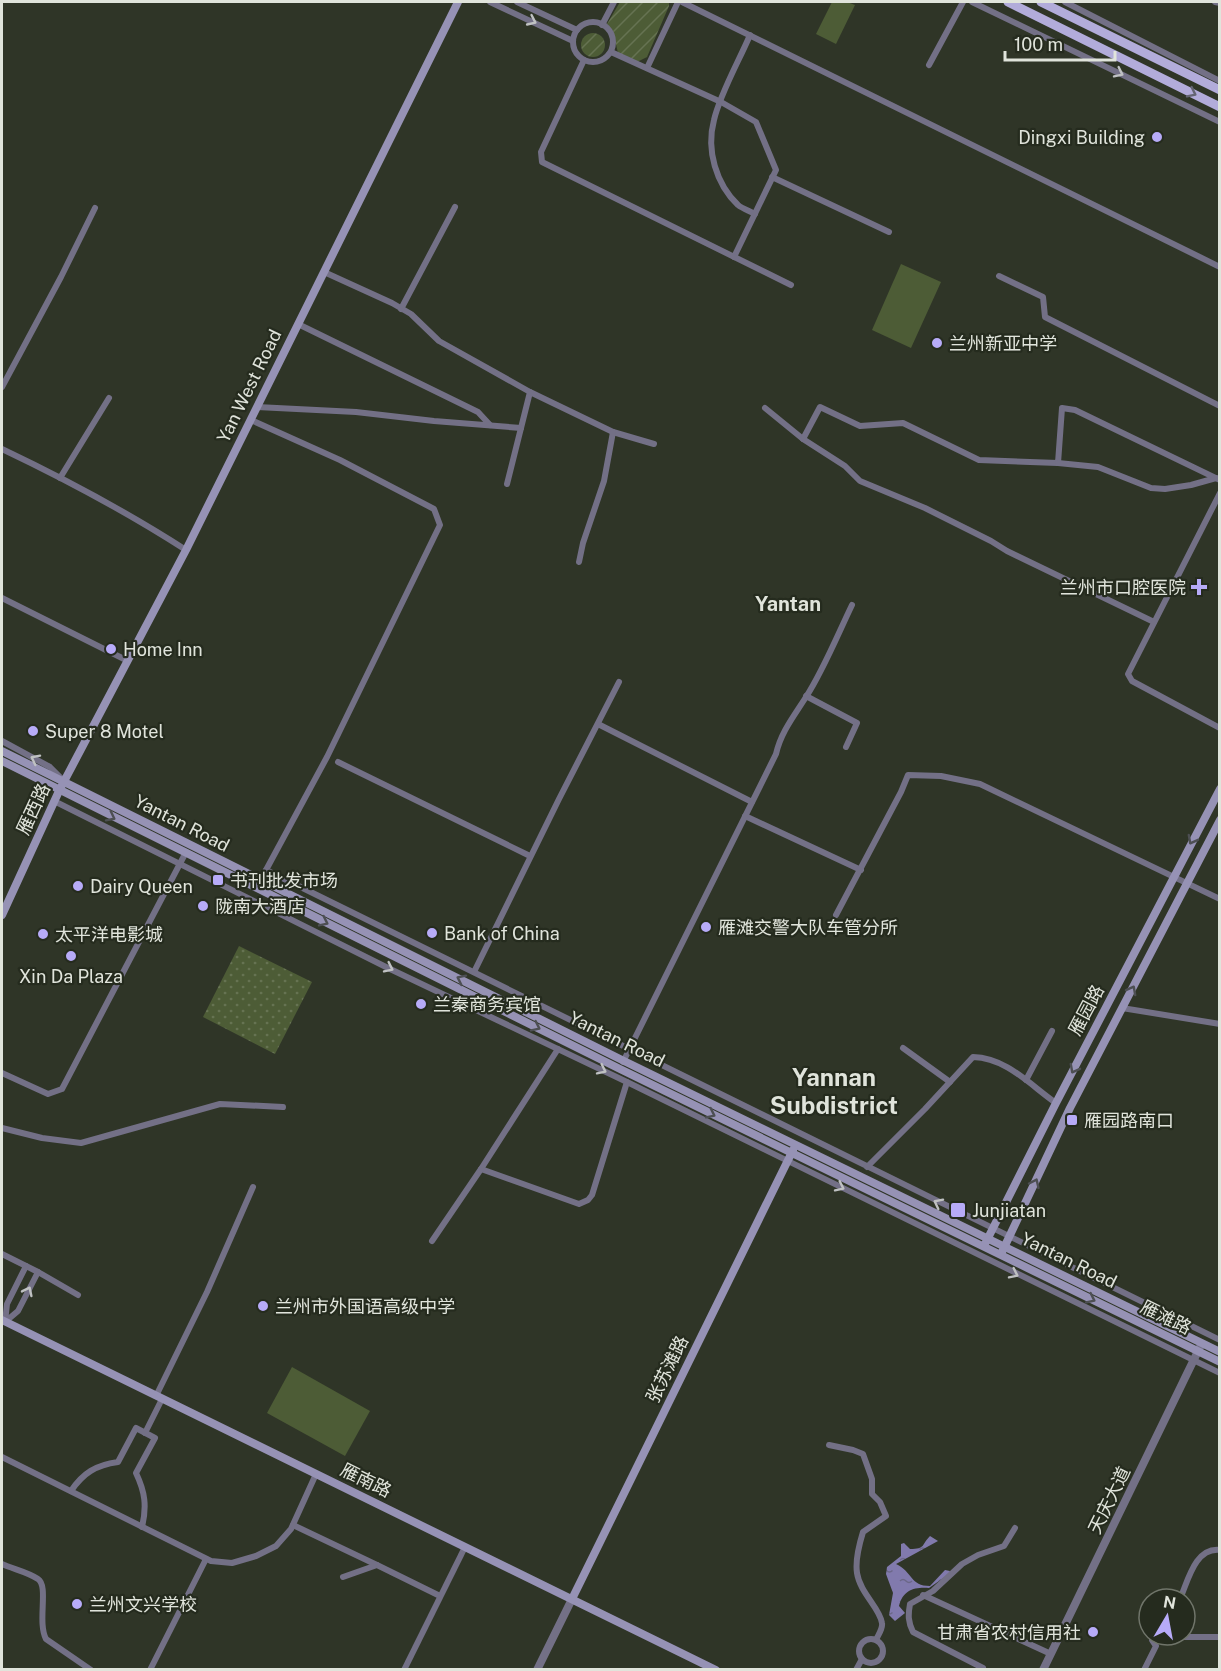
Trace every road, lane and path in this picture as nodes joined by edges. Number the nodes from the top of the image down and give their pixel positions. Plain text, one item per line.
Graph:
1 (458, 2) edge
2 (490, 2) edge
3 (517, 2) edge
4 (614, 2) edge
5 (680, 2) edge
6 (963, 2) edge
7 (972, 2) edge
8 (1008, 2) edge
9 (1041, 2) edge
10 (1065, 2) edge
11 (1215, 2) edge
12 (1220, 3) edge
13 (602, 25) junction
14 (577, 30) junction
15 (750, 35) junction
16 (573, 41) junction
17 (610, 52) junction
18 (584, 60) junction
19 (930, 65) dead end
20 (647, 68) junction
21 (1220, 81) edge
22 (1220, 90) edge
23 (721, 102) junction
24 (1220, 107) edge
25 (1220, 122) edge
26 (772, 177) junction
27 (455, 207) dead end
28 (95, 208) dead end
29 (755, 214) junction
30 (889, 232) dead end
31 (734, 257) junction
32 (1220, 267) edge
33 (324, 272) junction
34 (999, 276) dead end
35 (791, 285) dead end
36 (401, 309) junction
37 (298, 324) junction
38 (2, 387) edge
39 (530, 392) junction
40 (109, 398) dead end
41 (1220, 406) edge
42 (257, 407) junction
43 (765, 408) dead end
44 (251, 420) junction
45 (491, 426) junction
46 (521, 428) junction
47 (613, 432) junction
48 (802, 439) junction
49 (654, 444) dead end
50 (2, 449) edge
51 (1058, 463) junction
52 (60, 477) junction
53 (1218, 479) edge
54 (507, 484) dead end
55 (1220, 493) edge
56 (186, 550) junction
57 (579, 562) dead end
58 (2, 598) edge
59 (852, 605) dead end
60 (1154, 621) junction
61 (128, 661) junction
62 (618, 682) dead end
63 (806, 696) junction
64 (598, 724) junction
65 (1220, 728) edge
66 (2, 741) edge
67 (846, 747) dead end
68 (2, 751) edge
69 (2, 761) edge
70 (338, 762) dead end
71 (64, 782) junction
72 (1220, 789) edge
73 (59, 791) junction
74 (54, 801) junction
75 (752, 801) junction
76 (745, 816) junction
77 (1220, 820) edge
78 (185, 854) junction
79 (530, 856) junction
80 (180, 863) junction
81 (266, 870) junction
82 (861, 870) junction
83 (1173, 877) junction
84 (1186, 883) junction
85 (258, 885) junction
86 (1220, 899) edge
87 (2, 915) edge
88 (836, 915) dead end
89 (474, 972) junction
90 (494, 982) junction
91 (489, 994) junction
92 (1122, 1008) junction
93 (1220, 1024) edge
94 (1052, 1031) dead end
95 (903, 1048) dead end
96 (558, 1049) junction
97 (630, 1050) junction
98 (622, 1065) junction
99 (2, 1073) edge
100 (1026, 1080) junction
101 (627, 1082) junction
102 (950, 1082) junction
103 (1056, 1103) junction
104 (283, 1107) dead end
105 (2, 1128) edge
106 (800, 1134) junction
107 (791, 1153) junction
108 (867, 1167) junction
109 (481, 1169) junction
110 (253, 1187) dead end
111 (992, 1229) junction
112 (1010, 1238) junction
113 (432, 1240) dead end
114 (985, 1243) junction
115 (1003, 1251) junction
116 (2, 1254) edge
117 (979, 1256) junction
118 (26, 1266) junction
119 (38, 1272) junction
120 (78, 1295) dead end
121 (3, 1324) edge
122 (1220, 1340) edge
123 (1200, 1347) junction
124 (1220, 1352) edge
125 (1194, 1360) junction
126 (1220, 1362) edge
127 (1220, 1373) edge
128 (159, 1398) junction
129 (145, 1432) junction
130 (829, 1445) dead end
131 (2, 1457) edge
132 (316, 1474) junction
133 (71, 1491) junction
134 (293, 1525) junction
135 (142, 1527) junction
136 (1015, 1528) dead end
137 (465, 1547) junction
138 (1220, 1550) edge
139 (206, 1559) junction
140 (2, 1564) edge
141 (378, 1565) junction
142 (343, 1577) dead end
143 (1185, 1587) edge
144 (923, 1595) junction
145 (440, 1596) junction
146 (572, 1599) junction
147 (1220, 1637) edge
148 (1197, 1638) edge
149 (876, 1640) junction
150 (1156, 1647) edge
151 (1051, 1654) junction
152 (862, 1659) junction
153 (868, 1666) edge
154 (983, 1668) dead end
155 (91, 1670) edge
156 (150, 1670) edge
157 (404, 1670) edge
158 (537, 1670) edge
159 (716, 1670) edge
160 (856, 1670) edge
161 (1043, 1670) edge
162 (1144, 1670) edge

1 - 33 main road, Yan West Road
2 -> 16 street
3 - 14 street
4 - 13 street
5 - 15 street
5 - 20 street
6 - 19 street
7 -> 25 street
8 -> 24 main road
9 - 22 main road
10 - 21 street
11 - 12 street
13 - 14 street
13 - 17 street
14 - 16 street
15 - 23 street
15 - 32 street
16 - 18 street
17 - 18 street
17 - 20 street
18 - 31 street
20 - 23 street
23 - 26 street
23 - 29 street
26 - 29 street
26 - 30 street
27 - 36 street
28 - 38 street
29 - 31 street
31 - 35 street
33 - 36 street
33 - 37 main road, Yan West Road
34 - 41 street
36 - 39 street
37 - 42 main road, Yan West Road
37 - 45 street
39 - 46 street
39 - 47 street
40 - 52 street
42 - 44 main road, Yan West Road
42 - 45 street
43 - 48 street
44 - 56 main road, Yan West Road
44 - 81 street
45 - 46 street
46 - 54 street
47 - 49 street
47 - 57 street
48 - 51 street
48 - 60 street
50 - 52 street
51 - 53 street
51 - 53 street
52 - 56 street
55 - 60 street
56 - 61 main road, Yan West Road
58 - 61 street
59 - 63 street
60 - 65 street
61 - 71 main road, Yan West Road
62 - 64 street
63 - 67 street
63 - 75 street
64 - 75 street
64 - 79 street
71 -> 66 street
68 - 71 main road, Yantan Road
69 - 73 main road, Yantan Road
70 - 79 street
71 - 73 main road, 雁西路
71 - 85 main road, Yantan Road
72 -> 83 main road, 雁园路
73 - 74 main road, 雁西路
73 -> 78 main road, Yantan Road
74 - 80 street, Yantan Road
74 - 87 main road, 雁西路
75 - 76 street
76 - 82 street
76 - 97 street
77 - 84 main road, 雁园路
78 - 80 street
78 - 85 main road, Yantan Road
79 - 89 street
80 -> 96 street, Yantan Road
80 - 99 street
81 - 85 street
81 - 89 street, Yantan Road
82 - 83 street
82 - 88 street
83 - 84 street
83 -> 103 main road, 雁园路
84 - 86 street
92 -> 84 main road, 雁园路
91 -> 85 main road, Yantan Road
85 -> 98 main road, Yantan Road
89 - 90 street, Yantan Road
90 - 91 street
90 - 97 street, Yantan Road
91 - 98 main road, Yantan Road
92 - 93 street
112 -> 92 main road, 雁园路
94 - 100 street
95 - 102 street
96 -> 101 street, Yantan Road
96 - 109 street
97 - 98 street
97 - 106 street, Yantan Road
98 - 107 main road, Yantan Road
100 - 102 street
100 - 103 street
101 - 107 street, Yantan Road
101 - 109 street
102 - 108 street
103 - 111 main road, 雁园路
104 - 105 street
106 - 107 street
106 - 108 street, Yantan Road
107 - 114 main road, Yantan Road
107 -> 117 street, Yantan Road
107 - 146 main road, 张苏滩路
111 -> 108 street, Yantan Road
109 - 113 street
110 - 128 street
111 - 112 street, Yantan Road
111 - 114 main road, 雁园路
112 - 115 main road, 雁园路
112 - 122 street, Yantan Road
114 - 115 main road, Yantan Road
114 - 117 street
115 - 123 main road, 雁滩路
116 - 118 street
117 -> 125 street, Yantan Road
118 - 119 street
118 - 121 street
119 - 120 street
121 -> 119 street
121 - 128 main road, 雁南路
123 - 124 main road
123 - 125 street, 天庆大道
123 - 126 main road, 雁滩路
125 - 127 street, Yantan Road
125 - 151 street, 天庆大道
128 - 129 street
128 - 132 main road, 雁南路
129 - 133 street
129 - 135 street
130 - 149 street
131 - 133 street
132 - 134 street
132 - 137 main road, 雁南路
133 - 135 street
134 - 139 street
134 - 141 street
135 - 139 street
136 - 144 street
137 - 145 street
137 - 146 main road, 雁南路
138 - 143 street
139 - 156 street
140 - 155 street
141 - 142 street
141 - 145 street
144 - 151 street
144 - 154 street
145 - 157 street
146 - 158 street
146 - 159 main road, 雁南路
147 - 148 street
149 - 152 street
149 - 153 street
150 - 162 street
151 - 161 street, 天庆大道
152 - 153 street
152 - 160 street

